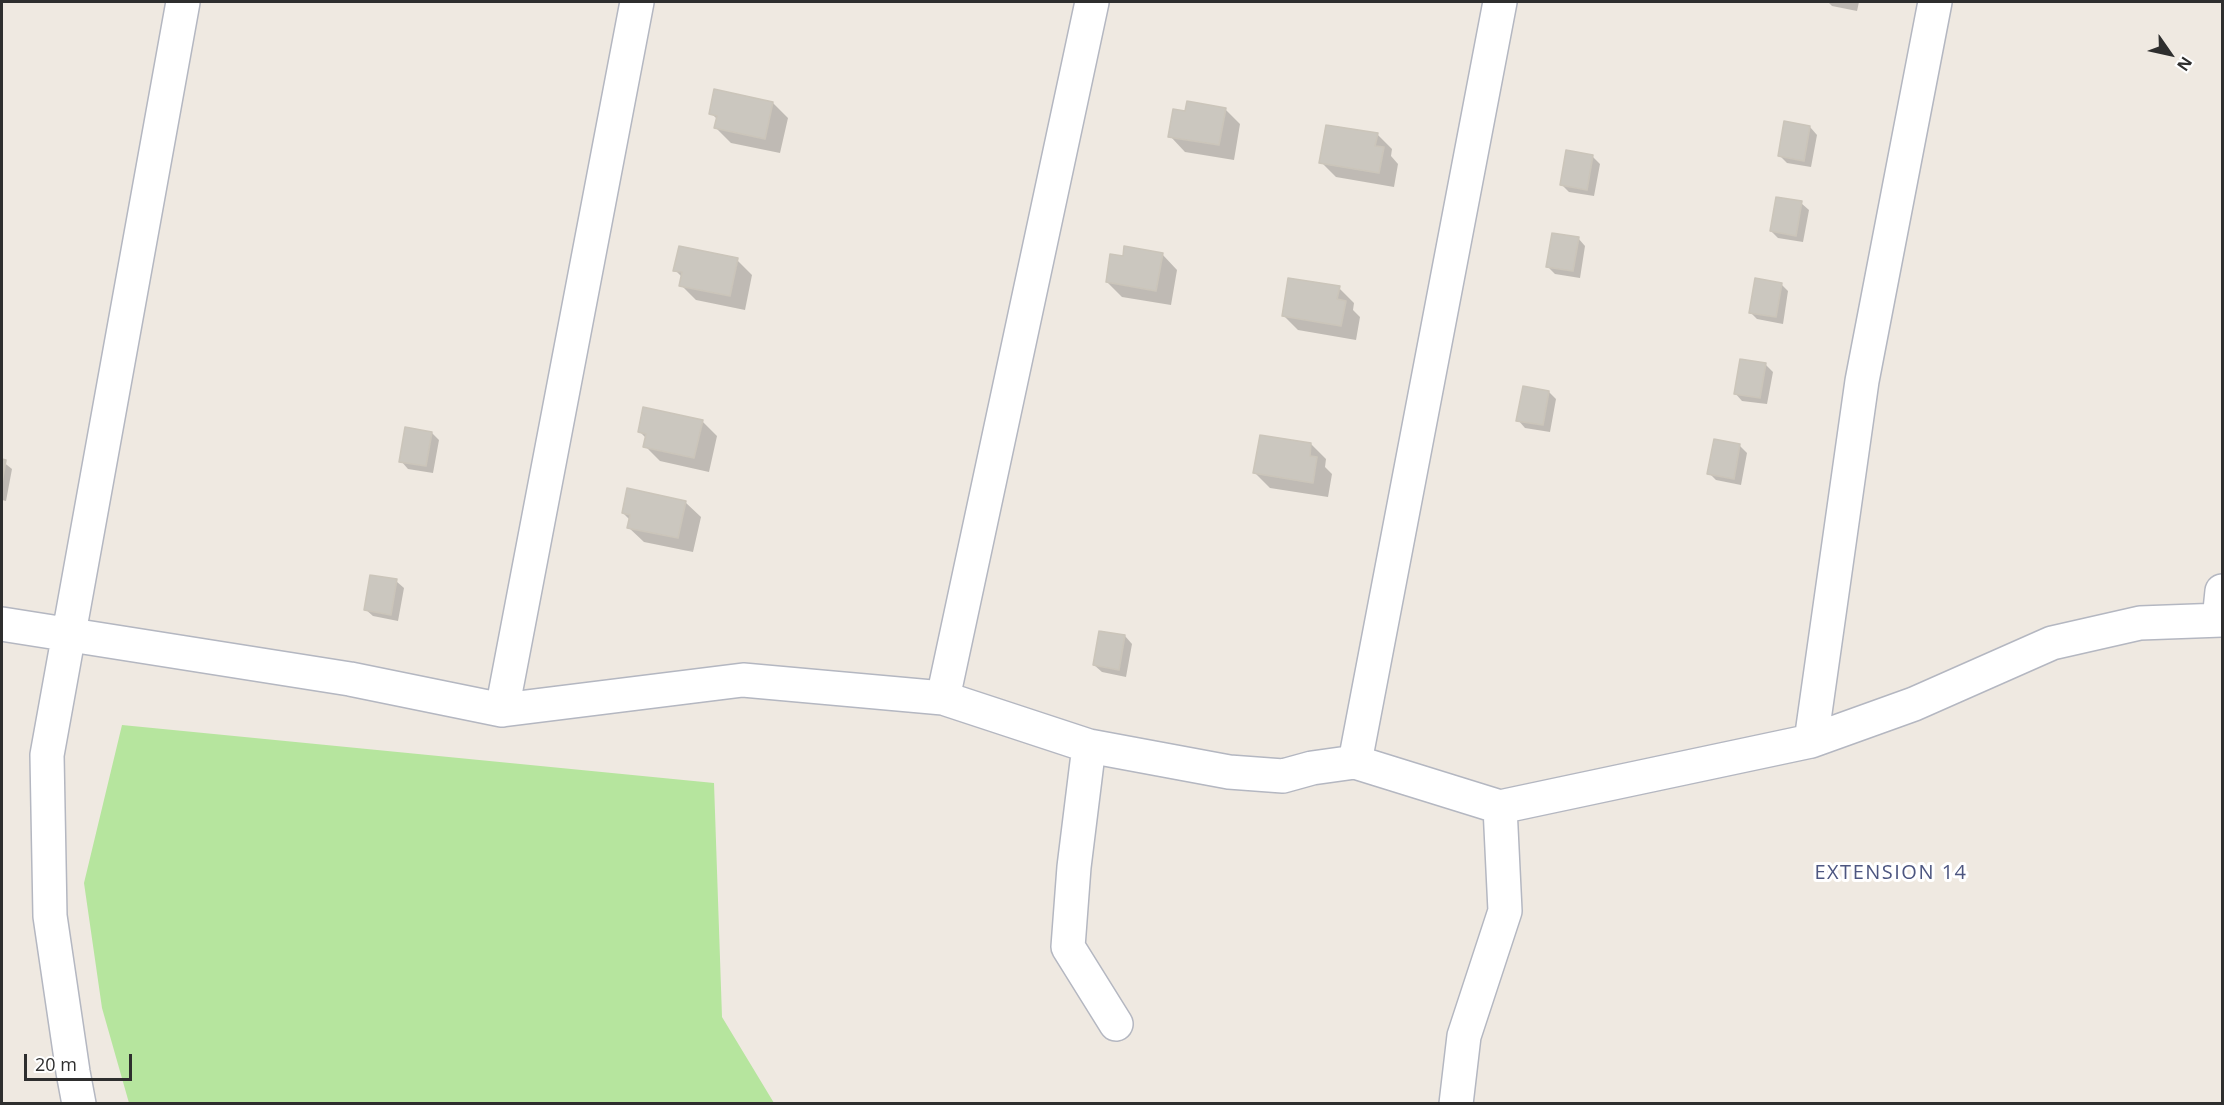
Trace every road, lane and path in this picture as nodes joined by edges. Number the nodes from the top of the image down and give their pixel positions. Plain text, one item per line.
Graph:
1 (183, 2) edge
2 (637, 2) edge
3 (1092, 2) edge
4 (1500, 2) edge
5 (1935, 2) edge
6 (2221, 610) edge
7 (2, 624) edge
8 (69, 635) junction
9 (943, 698) junction
10 (502, 710) junction
11 (1811, 741) junction
12 (1089, 746) junction
13 (1355, 762) junction
14 (1500, 807) junction
15 (1116, 1024) dead end
16 (79, 1104) edge
17 (1456, 1104) edge

1 - 8 street
2 - 10 street
3 - 9 street
4 - 13 street
5 - 11 street
6 - 11 street
7 - 8 street
8 - 10 street
8 - 16 street
9 - 10 street
9 - 12 street
11 - 14 street
12 - 13 street
12 - 15 street
13 - 14 street
14 - 17 street

